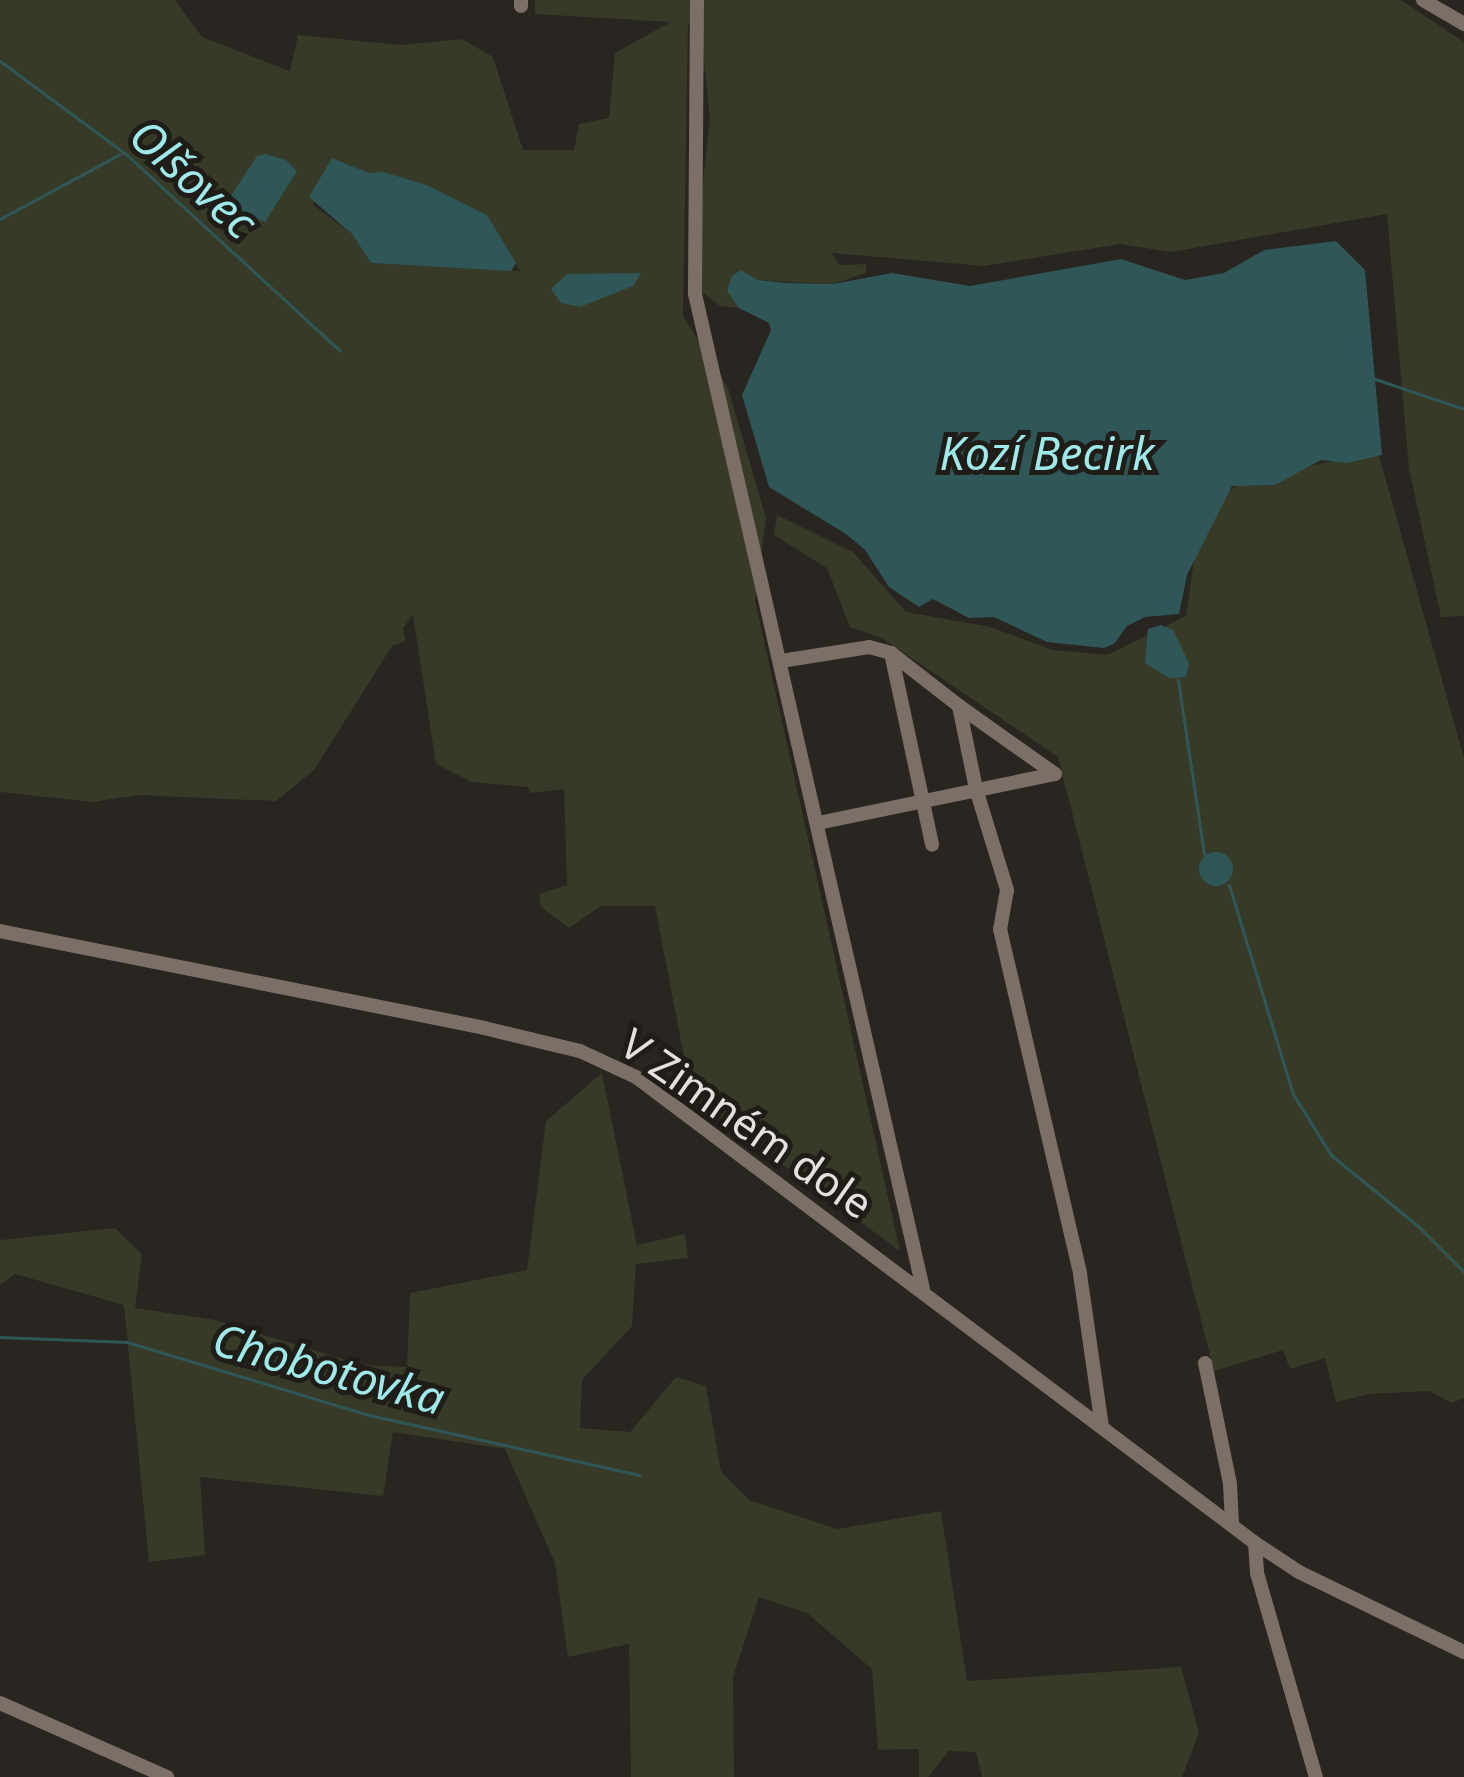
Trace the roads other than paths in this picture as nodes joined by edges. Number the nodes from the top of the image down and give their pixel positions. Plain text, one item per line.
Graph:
1 (697, 0) edge
2 (1423, 0) edge
3 (1464, 24) edge
4 (891, 652) junction
5 (782, 661) junction
6 (959, 706) junction
7 (976, 789) junction
8 (923, 800) junction
9 (818, 823) junction
10 (932, 845) dead end
11 (0, 932) edge
12 (923, 1289) junction
13 (1205, 1363) dead end
14 (1102, 1427) junction
15 (1232, 1524) junction
16 (1256, 1543) junction
17 (1464, 1652) edge
18 (0, 1702) edge
19 (166, 1777) edge
20 (1316, 1777) edge

1 - 5 street
2 - 3 street
4 - 5 street
4 - 6 street
4 - 8 street
5 - 9 street
6 - 7 street
6 - 7 street
7 - 8 street
7 - 14 street
8 - 9 street
8 - 10 street
9 - 12 street
11 - 12 street, V Zimném dole
12 - 14 street, V Zimném dole
13 - 15 street
14 - 15 street, V Zimném dole
15 - 16 street, V Zimném dole
16 - 17 street, V Zimném dole
16 - 20 street
18 - 19 street

